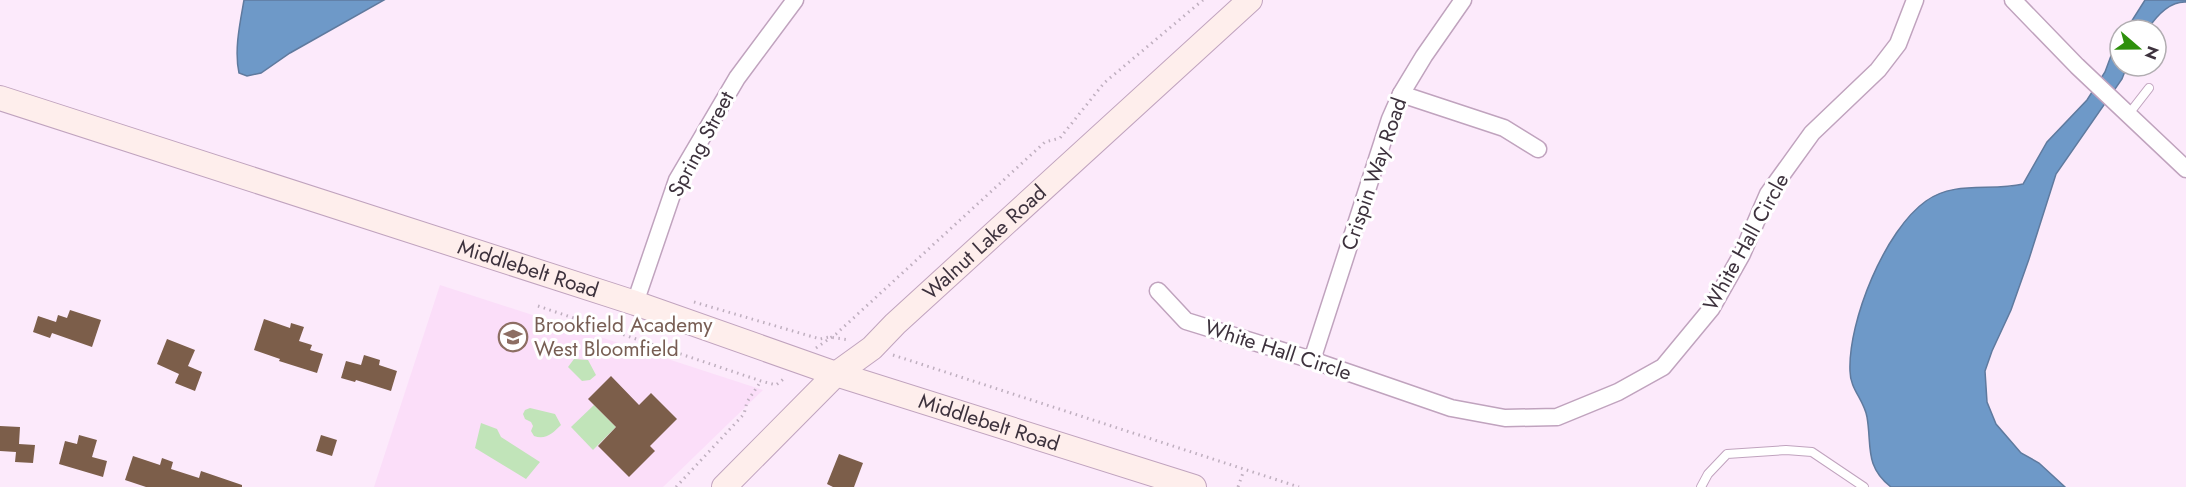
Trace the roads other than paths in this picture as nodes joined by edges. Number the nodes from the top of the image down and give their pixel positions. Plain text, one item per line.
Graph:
1 (795, 0) edge
2 (1250, 0) edge
3 (1463, 0) edge
4 (1915, 0) edge
5 (2013, 0) edge
6 (2149, 88) dead end
7 (1401, 94) junction
8 (0, 98) edge
9 (2128, 115) junction
10 (1538, 149) dead end
11 (2186, 169) edge
12 (1158, 291) dead end
13 (635, 303) junction
14 (1312, 360) junction
15 (836, 374) junction
16 (724, 487) edge
17 (1194, 487) edge
18 (1701, 487) edge
19 (1864, 487) edge

1 - 13 street, Spring Street
2 - 15 street, Walnut Lake Road
3 - 7 street, Crispin Way Road
4 - 14 street, White Hall Circle
5 - 9 street
6 - 9 lane
7 - 10 street
7 - 14 street, Crispin Way Road
8 - 13 street, Middlebelt Road
9 - 11 street
12 - 14 street, White Hall Circle
13 - 15 street, Middlebelt Road
15 - 16 street, Walnut Lake Road
15 - 17 street, Middlebelt Road
18 - 19 lane

